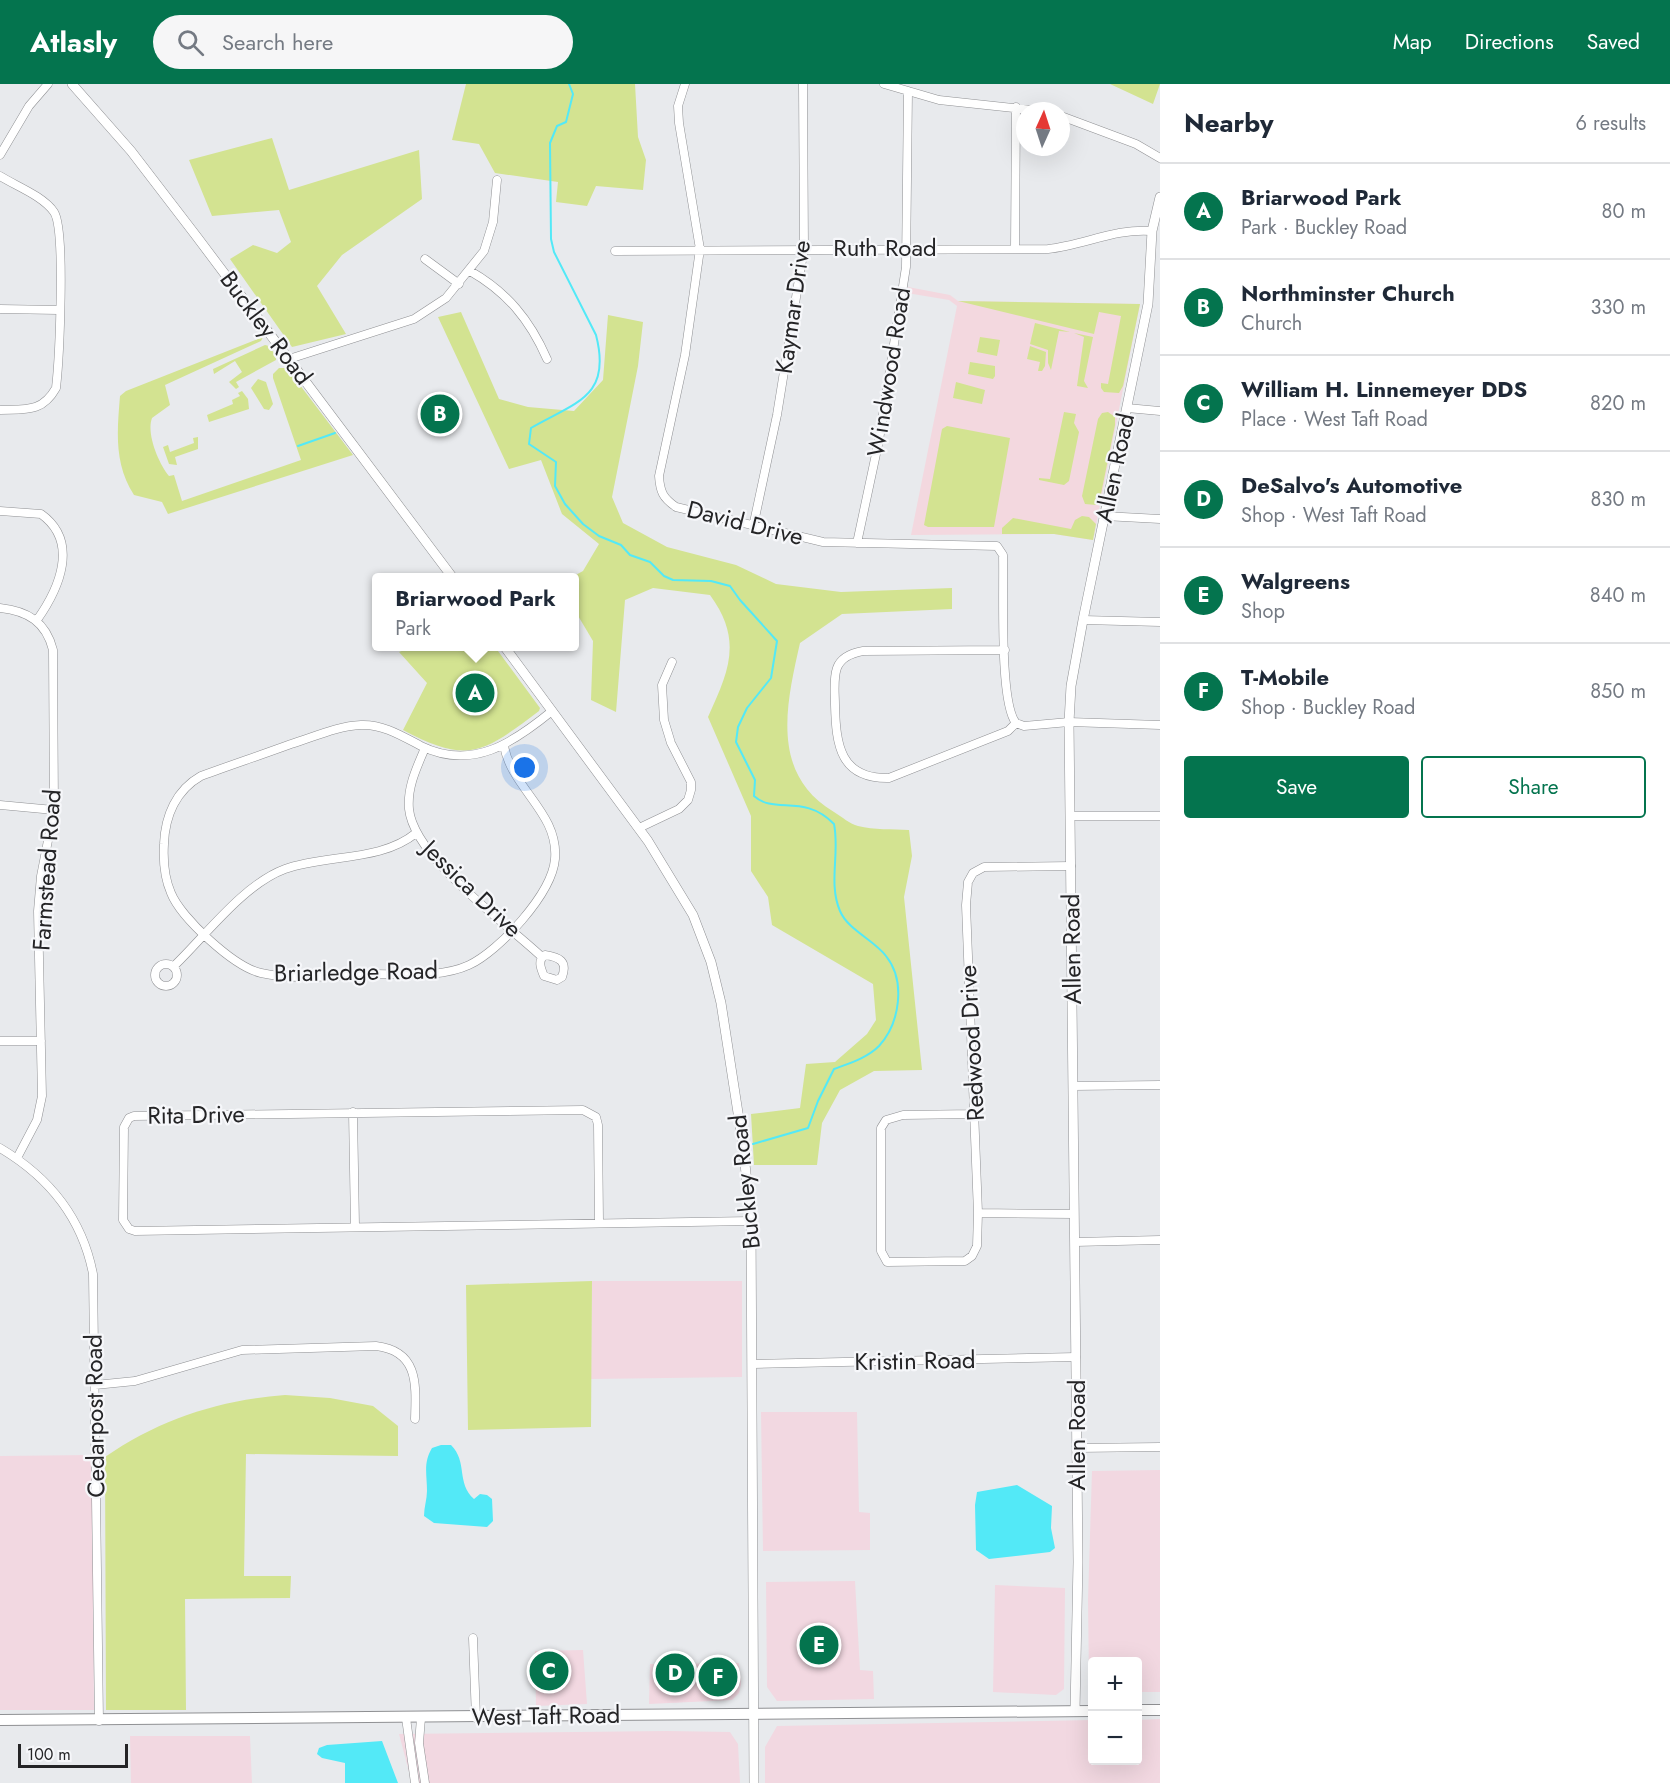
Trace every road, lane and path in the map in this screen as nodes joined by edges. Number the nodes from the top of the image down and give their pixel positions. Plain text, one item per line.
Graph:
1 (48, 84) edge
2 (72, 84) edge
3 (685, 84) edge
4 (803, 84) edge
5 (884, 84) edge
6 (908, 91) junction
7 (1016, 107) joint
8 (1070, 119) edge
9 (0, 154) edge
10 (1160, 158) edge
11 (0, 176) edge
12 (497, 180) dead end
13 (1160, 196) edge
14 (1152, 231) junction
15 (804, 248) junction
16 (908, 248) junction
17 (1015, 248) junction
18 (700, 249) junction
19 (615, 251) dead end
20 (1156, 257) edge
21 (425, 259) dead end
22 (470, 271) junction
23 (459, 284) junction
24 (0, 309) edge
25 (58, 310) junction
26 (289, 359) junction
27 (548, 359) dead end
28 (1127, 408) junction
29 (0, 410) edge
30 (1160, 411) edge
31 (0, 511) edge
32 (1104, 516) junction
33 (1160, 519) edge
34 (753, 526) junction
35 (857, 543) junction
36 (449, 573) edge
37 (0, 608) edge
38 (37, 620) junction
39 (1083, 620) junction
40 (1160, 622) edge
41 (1005, 650) junction
42 (508, 651) edge
43 (672, 662) dead end
44 (552, 711) junction
45 (1069, 722) junction
46 (1016, 723) junction
47 (1160, 724) edge
48 (504, 746) junction
49 (425, 748) junction
50 (0, 806) edge
51 (54, 810) junction
52 (1070, 816) junction
53 (1160, 816) edge
54 (639, 828) junction
55 (416, 833) junction
56 (1071, 866) junction
57 (512, 929) junction
58 (206, 934) junction
59 (542, 957) dead end
60 (175, 965) dead end
61 (0, 1041) edge
62 (41, 1041) junction
63 (1160, 1085) edge
64 (1073, 1086) junction
65 (353, 1112) junction
66 (975, 1114) junction
67 (0, 1148) edge
68 (18, 1158) junction
69 (978, 1214) junction
70 (1074, 1214) junction
71 (751, 1221) junction
72 (599, 1222) junction
73 (355, 1226) junction
74 (1160, 1240) edge
75 (1075, 1242) junction
76 (1076, 1356) junction
77 (753, 1364) junction
78 (95, 1386) junction
79 (415, 1419) dead end
80 (1077, 1448) junction
81 (1160, 1448) edge
82 (473, 1638) dead end
83 (1142, 1710) edge
84 (1160, 1710) edge
85 (1075, 1711) junction
86 (1088, 1711) edge
87 (753, 1715) junction
88 (406, 1718) junction
89 (421, 1718) junction
90 (476, 1718) junction
91 (0, 1720) edge
92 (99, 1721) junction
93 (415, 1783) edge
94 (425, 1783) edge
95 (754, 1783) edge

1 - 9 street
2 - 26 street, Buckley Road
3 - 18 street, David Drive
4 - 15 street, Kaymar Drive
5 - 6 street
6 - 7 street
6 - 16 street, Windwood Road
7 - 17 street
8 - 10 street
11 - 25 street
12 - 22 street
13 - 14 street, Allen Road
14 - 17 street, Ruth Road
14 - 20 street, Allen Road
15 - 16 street, Ruth Road
15 - 18 street, Ruth Road
15 - 34 street, Kaymar Drive
16 - 17 street, Ruth Road
16 - 35 street, Windwood Road
18 - 19 street, Ruth Road
18 - 34 street, David Drive
20 - 28 street, Allen Road
21 - 23 street
22 - 23 street
22 - 27 street
23 - 26 street
24 - 25 street
25 - 29 street
26 - 36 street, Buckley Road
28 - 30 street
28 - 32 street, Allen Road
31 - 38 street
32 - 33 street
32 - 39 street, Allen Road
34 - 35 street, David Drive
35 - 41 street, David Drive
37 - 38 street
38 - 51 street, Farmstead Road
39 - 40 street
39 - 45 street, Allen Road
41 - 46 street, David Drive
41 - 46 street
42 - 44 street, Buckley Road
43 - 54 street
44 - 48 street, Briarledge Road
44 - 54 street, Buckley Road
45 - 46 street
45 - 47 street
45 - 52 street, Allen Road
48 - 49 street, Briarledge Road
48 - 57 street, Briarledge Road
49 - 55 street, Jessica Drive
49 - 58 street, Briarledge Road
50 - 51 street
51 - 62 street, Farmstead Road
52 - 53 street
52 - 56 street, Allen Road
54 - 71 street, Buckley Road
55 - 57 street, Jessica Drive
55 - 58 street
56 - 64 street, Allen Road
56 - 66 street, Redwood Drive
57 - 58 street, Briarledge Road
57 - 59 street, Jessica Drive
58 - 60 street
61 - 62 street
62 - 68 street, Farmstead Road
63 - 64 street
64 - 70 street, Allen Road
65 - 72 street, Rita Drive
65 - 73 street
65 - 73 street, Rita Drive
66 - 69 street, Redwood Drive
66 - 69 street, Redwood Drive
67 - 68 street, Cedarpost Road
68 - 78 street, Cedarpost Road
69 - 70 street
70 - 75 street, Allen Road
71 - 72 street, Rita Drive
71 - 77 street, Buckley Road
72 - 73 street, Rita Drive
74 - 75 street
75 - 76 street, Allen Road
76 - 77 street, Kristin Road
76 - 80 street, Allen Road
77 - 87 street, Buckley Road
78 - 79 street
78 - 92 street, Cedarpost Road
80 - 81 street
80 - 85 street, Allen Road
82 - 90 street
83 - 84 main road
85 - 86 main road, West Taft Road
85 - 87 main road, West Taft Road
87 - 90 main road, West Taft Road
87 - 95 street, Buckley Road
88 - 89 main road, West Taft Road
88 - 92 main road, West Taft Road
88 - 93 street
89 - 90 main road, West Taft Road
89 - 94 street
91 - 92 main road, West Taft Road

